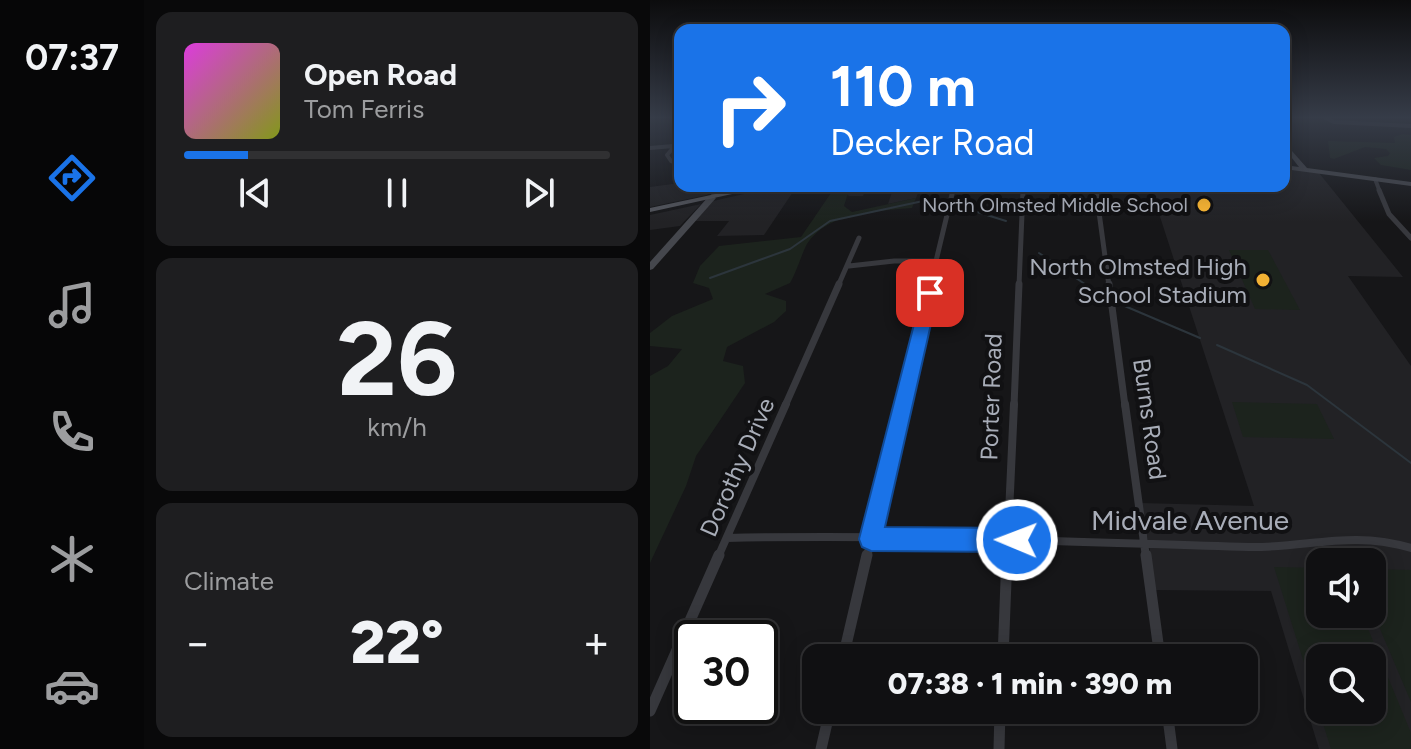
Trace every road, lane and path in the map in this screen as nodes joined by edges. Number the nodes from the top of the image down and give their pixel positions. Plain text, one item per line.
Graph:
1 (1290, 152) edge
2 (1290, 168) edge
3 (1305, 170) junction
4 (1375, 179) junction
5 (1411, 184) edge
6 (716, 192) edge
7 (738, 192) edge
8 (953, 192) edge
9 (1023, 192) edge
10 (1096, 192) edge
11 (712, 198) junction
12 (650, 210) edge
13 (859, 238) dead end
14 (1411, 238) edge
15 (937, 261) junction
16 (849, 266) junction
17 (650, 267) edge
18 (727, 538) junction
19 (871, 539) junction
20 (1008, 540) junction
21 (1145, 543) junction
22 (1411, 548) edge
23 (846, 644) edge
24 (1004, 644) edge
25 (1158, 644) edge
26 (650, 711) edge
27 (827, 724) edge
28 (1000, 724) edge
29 (1169, 724) edge
30 (821, 749) edge
31 (999, 749) edge
32 (1172, 749) edge

1 - 3 street
2 - 3 street
3 - 4 street
4 - 5 street
4 - 14 street
6 - 11 street
7 - 11 main road
8 - 15 street
9 - 20 street, Porter Road
10 - 21 street, Burns Road
11 - 12 main road
11 - 17 street
13 - 16 street, Dorothy Drive
15 - 16 street
15 - 19 street
16 - 18 street, Dorothy Drive
18 - 19 street, Midvale Avenue
18 - 26 street, Dorothy Drive
19 - 20 street, Midvale Avenue
19 - 23 street
20 - 21 street, Midvale Avenue
20 - 24 street, Porter Road
21 - 22 street, Midvale Avenue
21 - 25 street, Burns Road
27 - 30 street
28 - 31 street
29 - 32 street

